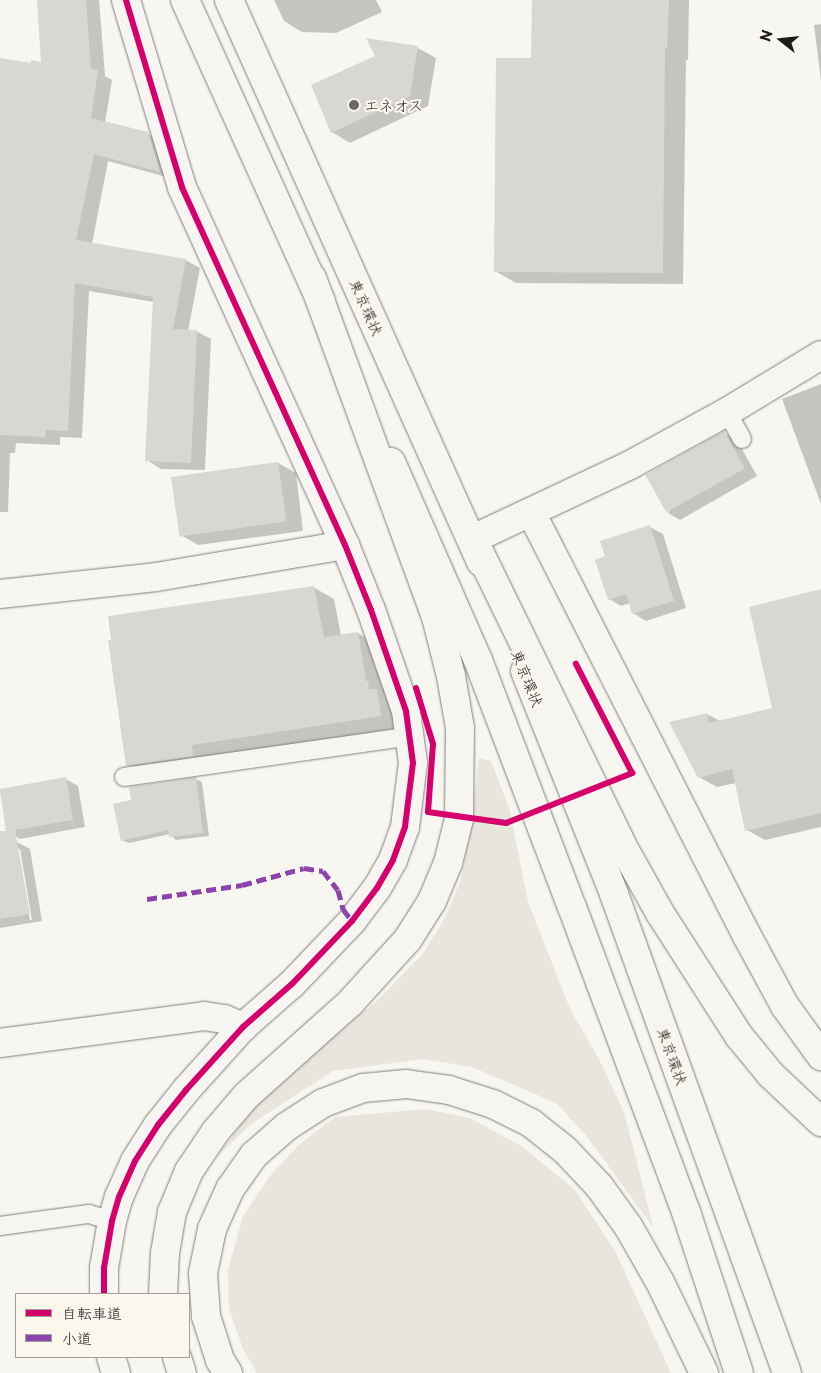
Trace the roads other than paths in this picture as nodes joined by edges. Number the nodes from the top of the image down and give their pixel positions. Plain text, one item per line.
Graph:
1 (126, 0) edge
2 (185, 0) edge
3 (229, 0) edge
4 (312, 278) junction
5 (821, 356) edge
6 (727, 412) junction
7 (742, 439) dead end
8 (531, 512) junction
9 (473, 540) junction
10 (345, 545) junction
11 (0, 594) edge
12 (411, 736) junction
13 (124, 777) dead end
14 (243, 1028) junction
15 (0, 1043) edge
16 (821, 1056) edge
17 (821, 1122) edge
18 (112, 1221) junction
19 (0, 1226) edge
20 (104, 1293) edge
21 (163, 1293) edge
22 (111, 1358) edge
23 (176, 1358) edge
24 (116, 1373) edge
25 (182, 1373) edge
26 (228, 1373) edge
27 (704, 1373) edge
28 (740, 1373) edge
29 (787, 1373) edge

1 - 10 main road
2 - 4 main road
3 - 9 main road, 東京環状
4 - 21 main road
4 - 28 main road
5 - 6 main road
6 - 7 lane
6 - 8 main road
8 - 9 main road
8 - 16 main road
9 - 17 main road
9 - 29 main road, 東京環状
10 - 11 main road
10 - 12 main road
12 - 13 lane
12 - 14 main road
14 - 15 main road
14 - 18 main road
18 - 19 lane
18 - 20 main road
22 - 24 main road
23 - 25 main road
26 - 27 main road

